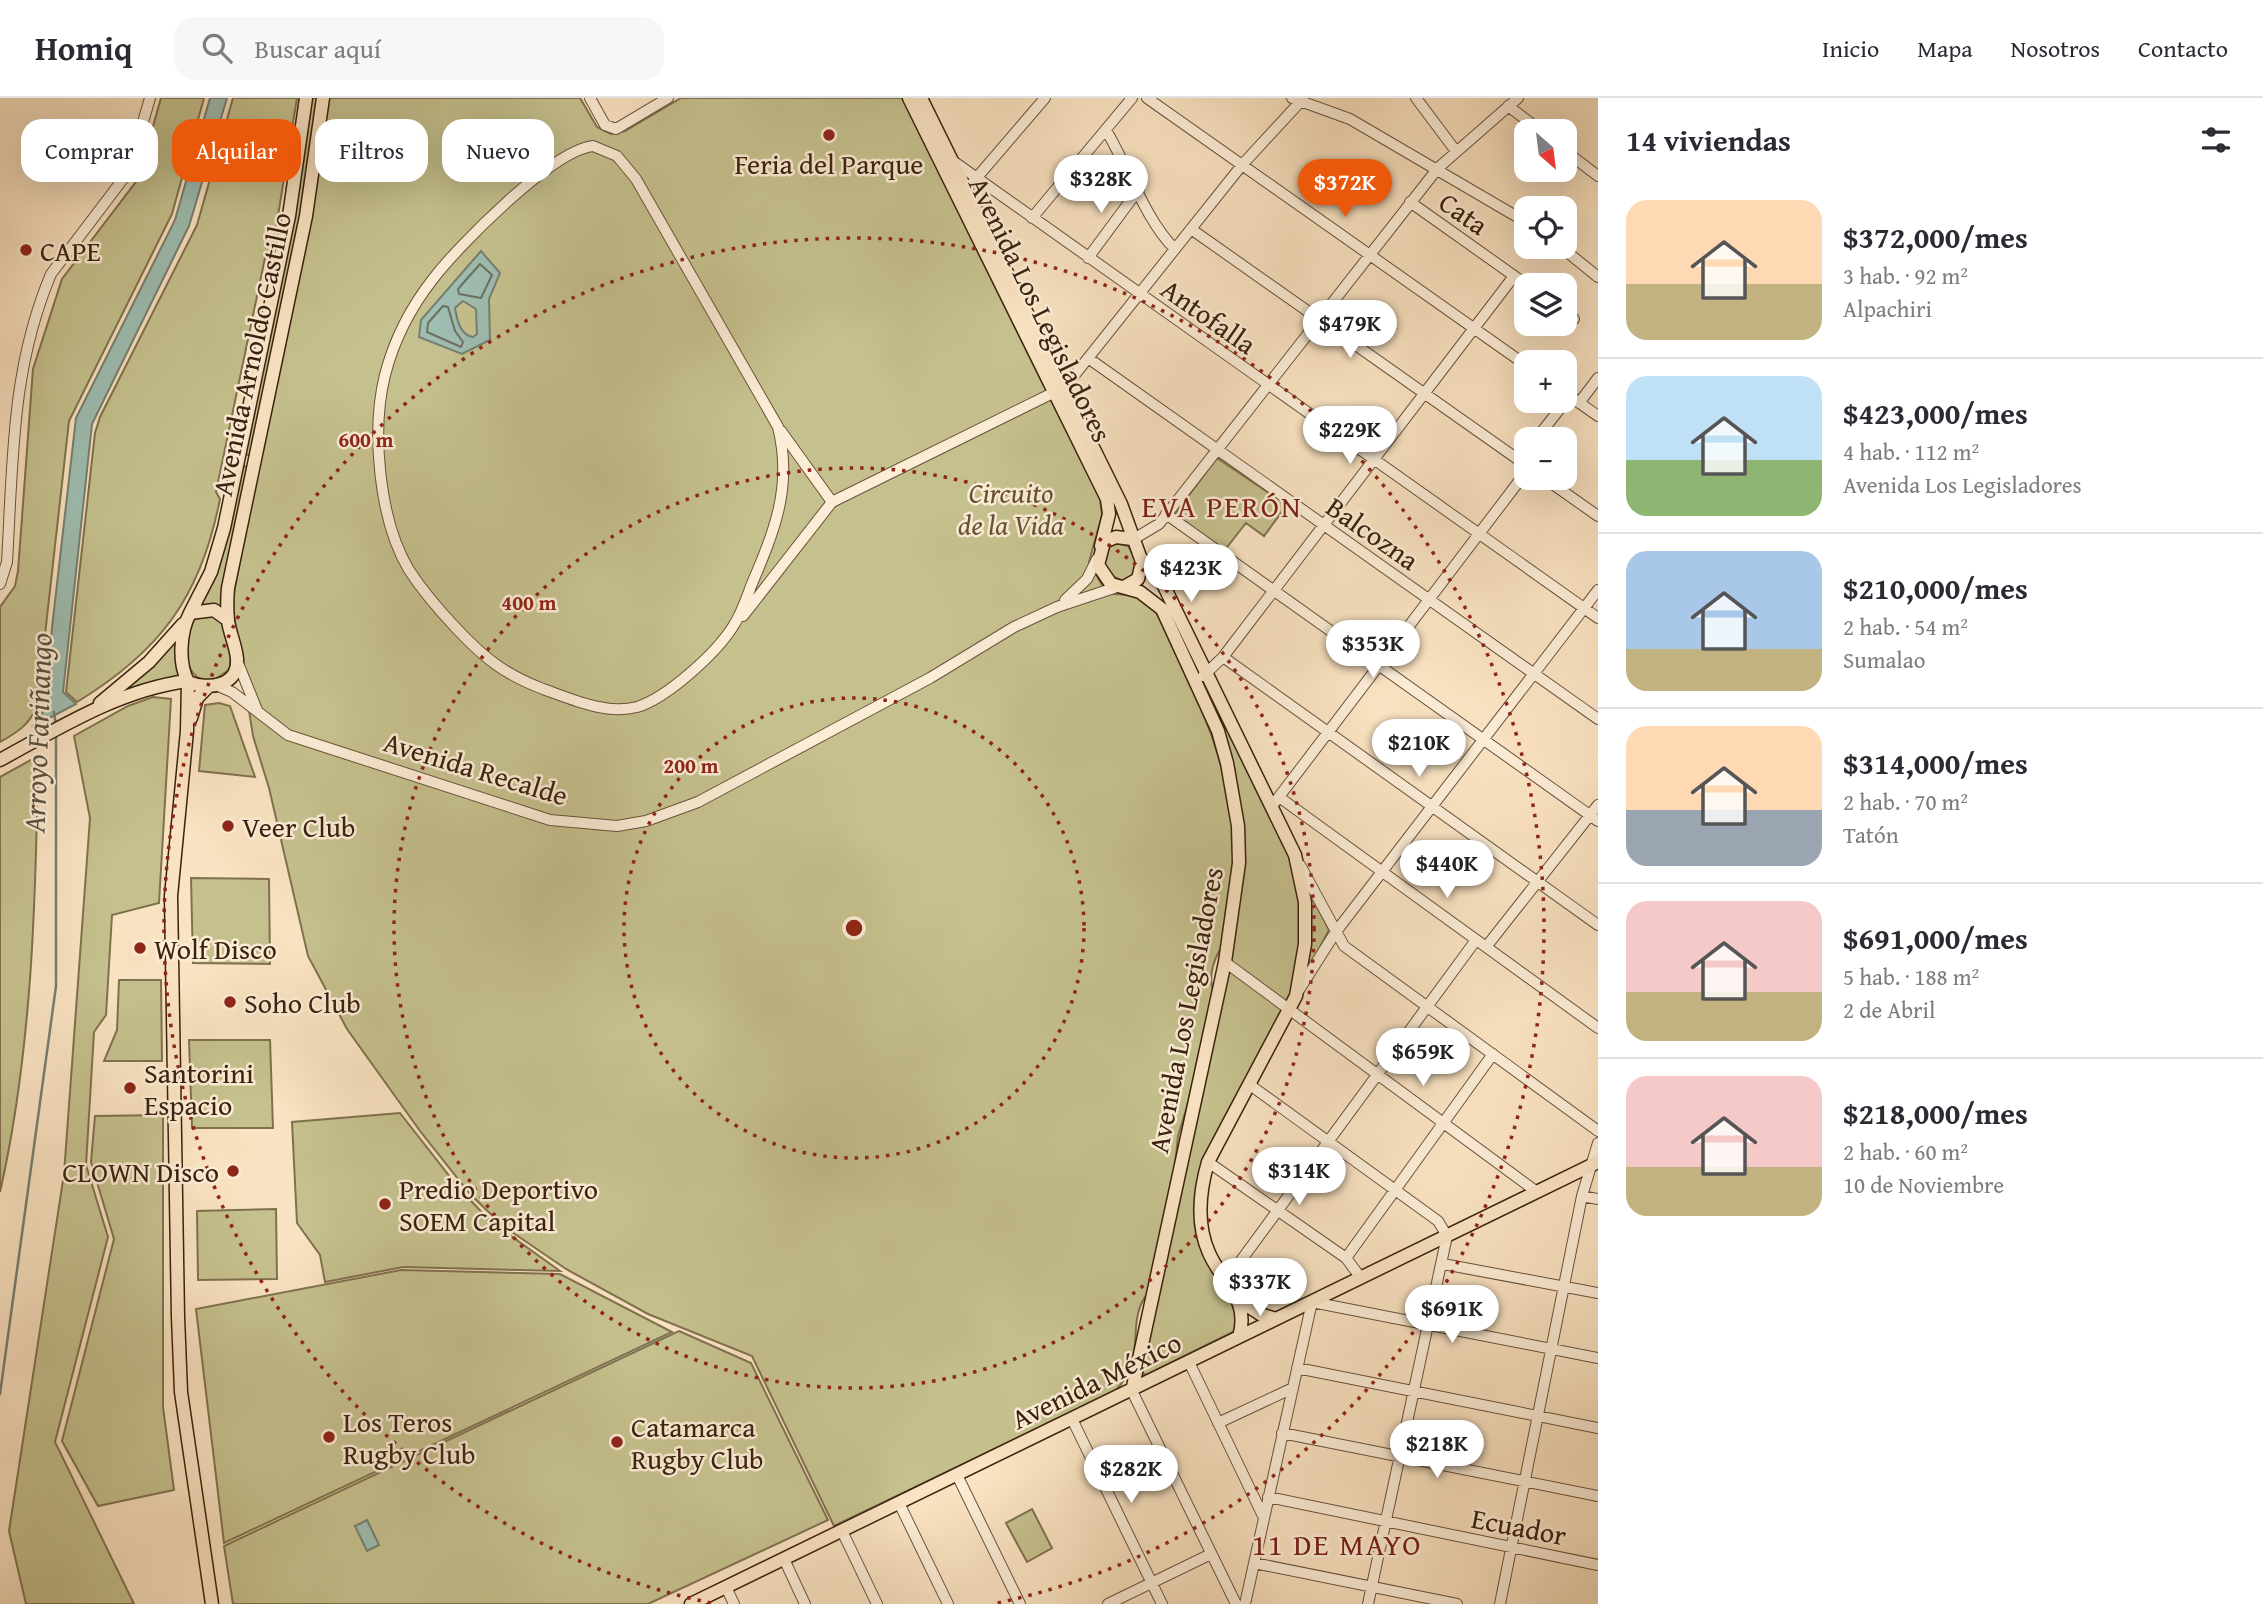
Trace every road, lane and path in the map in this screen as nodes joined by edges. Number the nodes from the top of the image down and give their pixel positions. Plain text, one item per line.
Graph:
1 (149, 98) edge
2 (306, 98) edge
3 (323, 98) edge
4 (590, 98) edge
5 (668, 98) edge
6 (909, 98) edge
7 (921, 98) edge
8 (1045, 98) edge
9 (1132, 98) edge
10 (1147, 98) edge
11 (1416, 98) edge
12 (1518, 98) edge
13 (1296, 99) edge
14 (1508, 106) junction
15 (1525, 119) edge
16 (1106, 130) junction
17 (933, 146) junction
18 (1455, 150) junction
19 (1577, 160) edge
20 (953, 161) junction
21 (1242, 165) junction
22 (1438, 168) junction
23 (1598, 176) edge
24 (977, 178) junction
25 (967, 188) junction
26 (1139, 190) junction
27 (1410, 202) junction
28 (1514, 215) edge
29 (1032, 218) junction
30 (1191, 229) junction
31 (1175, 249) junction
32 (1369, 254) junction
33 (1088, 258) junction
34 (1576, 259) edge
35 (1514, 276) joint
36 (1598, 277) edge
37 (1139, 295) junction
38 (1318, 319) junction
39 (1474, 329) junction
40 (1514, 357) edge
41 (1088, 358) junction
42 (1598, 378) edge
43 (1267, 385) junction
44 (1060, 389) junction
45 (1425, 394) junction
46 (1577, 401) edge
47 (1580, 403) junction
48 (1598, 416) edge
49 (778, 427) junction
50 (1216, 450) junction
51 (1514, 452) edge
52 (1374, 460) junction
53 (1514, 488) edge
54 (1561, 490) edge
55 (832, 502) junction
56 (1166, 514) junction
57 (1598, 516) edge
58 (1324, 526) junction
59 (1479, 534) junction
60 (1132, 540) junction
61 (1099, 552) junction
62 (1141, 558) junction
63 (0, 584) edge
64 (1121, 587) junction
65 (1274, 590) junction
66 (1598, 590) edge
67 (1429, 600) junction
68 (1057, 607) junction
69 (1584, 608) junction
70 (188, 617) junction
71 (1598, 618) edge
72 (228, 620) junction
73 (732, 629) junction
74 (1223, 657) junction
75 (237, 659) junction
76 (1379, 665) junction
77 (1534, 674) junction
78 (1202, 676) junction
79 (187, 682) junction
80 (213, 687) junction
81 (90, 711) junction
82 (259, 714) junction
83 (1598, 719) edge
84 (187, 732) junction
85 (1328, 732) junction
86 (1483, 740) junction
87 (0, 760) edge
88 (1275, 802) junction
89 (1598, 805) edge
90 (1432, 807) junction
91 (1594, 818) edge
92 (1295, 855) junction
93 (1382, 872) junction
94 (1537, 882) junction
95 (1598, 925) edge
96 (1335, 933) junction
97 (1476, 940) junction
98 (1486, 947) junction
99 (1225, 962) junction
100 (1296, 996) junction
101 (1426, 1006) junction
102 (1290, 1009) junction
103 (1598, 1028) edge
104 (1493, 1055) junction
105 (1377, 1073) junction
106 (1250, 1085) junction
107 (1444, 1122) junction
108 (1598, 1130) edge
109 (1327, 1140) junction
110 (1598, 1143) edge
111 (1208, 1162) junction
112 (1595, 1164) edge
113 (1395, 1190) junction
114 (1537, 1192) junction
115 (1582, 1196) junction
116 (1598, 1199) edge
117 (1277, 1210) junction
118 (1447, 1236) junction
119 (1346, 1258) junction
120 (1443, 1264) junction
121 (1361, 1278) junction
122 (1226, 1281) junction
123 (1564, 1286) junction
124 (1598, 1293) edge
125 (1239, 1300) junction
126 (1312, 1302) junction
127 (1276, 1319) junction
128 (1430, 1326) junction
129 (1239, 1337) junction
130 (1550, 1349) junction
131 (1598, 1358) edge
132 (1189, 1362) junction
133 (1297, 1368) junction
134 (1293, 1388) junction
135 (1132, 1391) junction
136 (1414, 1391) junction
137 (1538, 1415) junction
138 (1072, 1419) junction
139 (1218, 1423) junction
140 (1598, 1428) edge
141 (1282, 1433) junction
142 (1399, 1457) junction
143 (957, 1475) junction
144 (1525, 1480) junction
145 (1598, 1496) edge
146 (1268, 1497) junction
147 (899, 1503) junction
148 (1263, 1516) junction
149 (1386, 1522) junction
150 (842, 1531) junction
151 (1511, 1548) junction
152 (1211, 1554) junction
153 (783, 1559) junction
154 (1254, 1563) junction
155 (1598, 1564) edge
156 (1152, 1583) junction
157 (1373, 1585) junction
158 (726, 1587) junction
159 (212, 1604) edge
160 (691, 1604) edge
161 (734, 1604) edge
162 (805, 1604) edge
163 (877, 1604) edge
164 (948, 1604) edge
165 (1020, 1604) edge
166 (1108, 1604) edge
167 (1162, 1604) edge
168 (1236, 1604) edge
169 (1245, 1604) edge
170 (1368, 1604) edge
171 (1457, 1604) edge
172 (1500, 1604) edge

1 - 63 street
2 - 70 main road, Avenida Arnoldo Castillo
3 - 72 main road, Avenida Arnoldo Castillo
4 - 5 street
6 - 17 main road, Avenida Los Legisladores
7 - 20 main road, Avenida Los Legisladores
8 - 24 street
9 - 16 street
10 - 21 street
11 - 18 street
12 - 14 street
13 - 21 street
13 - 22 street
14 - 15 street
14 - 18 street
16 - 26 street
16 - 29 street
17 - 20 street, Antofalla
17 - 44 main road, Avenida Los Legisladores
18 - 22 street
19 - 23 street
20 - 24 street, Antofalla
20 - 25 main road, Avenida Los Legisladores
21 - 30 street
21 - 32 street
22 - 27 street
22 - 28 street
24 - 25 street
24 - 29 street, Antofalla
25 - 44 main road, Avenida Los Legisladores
26 - 31 street
26 - 33 street
27 - 32 street
27 - 35 street, Cata
29 - 33 street, Antofalla
30 - 31 street
30 - 38 street
31 - 37 street
32 - 38 street
32 - 39 street
33 - 37 street, Antofalla
34 - 36 street
35 - 39 street
37 - 41 street
37 - 43 street, Antofalla
38 - 43 street
38 - 45 street
39 - 40 street
39 - 45 street
41 - 44 street
41 - 50 street, Balcozna
42 - 47 street
43 - 50 street
43 - 52 street, Antofalla
44 - 55 street
44 - 60 main road, Avenida Los Legisladores
44 - 61 main road, Avenida Los Legisladores
45 - 51 street
45 - 52 street
46 - 47 street
47 - 48 street
49 - 55 street
49 - 73 street
49 - 73 street
50 - 56 street
50 - 58 street, Balcozna
52 - 58 street
52 - 59 street, Antofalla
53 - 59 street
54 - 57 street
55 - 73 street
56 - 60 street
56 - 65 street
58 - 65 street
58 - 67 street, Balcozna
59 - 67 street
59 - 69 street, Antofalla
60 - 61 main road
60 - 62 main road
61 - 64 main road
61 - 68 street, Avenida Recalde
62 - 64 main road
62 - 78 main road, Avenida Los Legisladores
64 - 68 street, Avenida Recalde
64 - 78 main road, Avenida Los Legisladores
65 - 74 street
65 - 76 street
66 - 69 street
67 - 76 street
67 - 77 street, Balcozna
68 - 82 street, Avenida Recalde
69 - 71 street, Antofalla
69 - 77 street
70 - 72 main road
70 - 79 main road
70 - 81 main road
72 - 75 main road
74 - 78 street
74 - 85 street
75 - 80 main road
75 - 82 street
76 - 85 street
76 - 86 street
77 - 83 street, Balcozna
77 - 86 street
78 - 88 main road, Avenida Los Legisladores
78 - 99 main road, Avenida Los Legisladores
79 - 80 main road
79 - 81 main road
79 - 84 main road
80 - 82 street, Avenida Recalde
80 - 84 main road
81 - 87 main road
84 - 159 main road
85 - 88 street
85 - 90 street
86 - 90 street
86 - 91 street
88 - 92 main road, Avenida Los Legisladores
88 - 93 street
89 - 91 street
90 - 93 street
90 - 94 street
91 - 94 street
92 - 96 street
92 - 100 main road, Avenida Los Legisladores
93 - 96 street
93 - 97 street
94 - 95 street
94 - 98 street
96 - 100 street
96 - 101 street
97 - 98 street
97 - 101 street
98 - 103 street
99 - 102 street
99 - 135 main road, Avenida Los Legisladores
100 - 102 main road, Avenida Los Legisladores
101 - 104 street
101 - 105 street
102 - 105 street
102 - 106 main road, Avenida Los Legisladores
104 - 107 street
104 - 108 street
105 - 107 street
105 - 109 street
106 - 109 street
106 - 111 main road, Avenida Los Legisladores
107 - 113 street
107 - 114 street
109 - 113 street
109 - 117 street
110 - 112 street
111 - 117 street
111 - 122 main road, Avenida Los Legisladores
112 - 114 main road, Avenida México
112 - 115 street
113 - 118 street
113 - 119 street
114 - 118 main road, Avenida México
115 - 116 street
115 - 123 street
117 - 119 street
117 - 122 street
118 - 120 street
118 - 121 main road, Avenida México
119 - 121 street
120 - 123 street
120 - 128 street
121 - 126 main road, Avenida México
122 - 125 main road, Avenida Los Legisladores
123 - 124 street
123 - 130 street
125 - 127 main road, Avenida Los Legisladores
125 - 129 main road
126 - 127 main road, Avenida México
126 - 128 street
126 - 133 street
127 - 129 main road, Avenida México
128 - 130 street
128 - 136 street
129 - 132 main road, Avenida México
130 - 131 street
130 - 137 street
132 - 135 main road, Avenida México
132 - 139 street
133 - 134 street
133 - 136 street
134 - 139 street
134 - 141 street
135 - 138 main road, Avenida México
135 - 152 street
136 - 137 street
136 - 142 street
137 - 140 street
137 - 144 street
138 - 143 main road, Avenida México
138 - 156 street
139 - 148 street
141 - 142 street
141 - 146 street
142 - 144 street
142 - 149 street
143 - 147 main road, Avenida México
143 - 165 street
144 - 145 street
144 - 151 street
146 - 148 street
146 - 149 street, Ecuador
147 - 150 main road, Avenida México
147 - 164 street
148 - 154 street
149 - 151 street, Ecuador
149 - 157 street
150 - 153 main road, Avenida México
150 - 163 street
151 - 155 street, Ecuador
151 - 172 street
152 - 156 street
152 - 168 street
153 - 158 main road, Avenida México
153 - 162 street
154 - 157 street
154 - 169 street
156 - 166 street
156 - 167 street
157 - 170 street
157 - 171 street
158 - 160 main road, Avenida México
158 - 161 street

